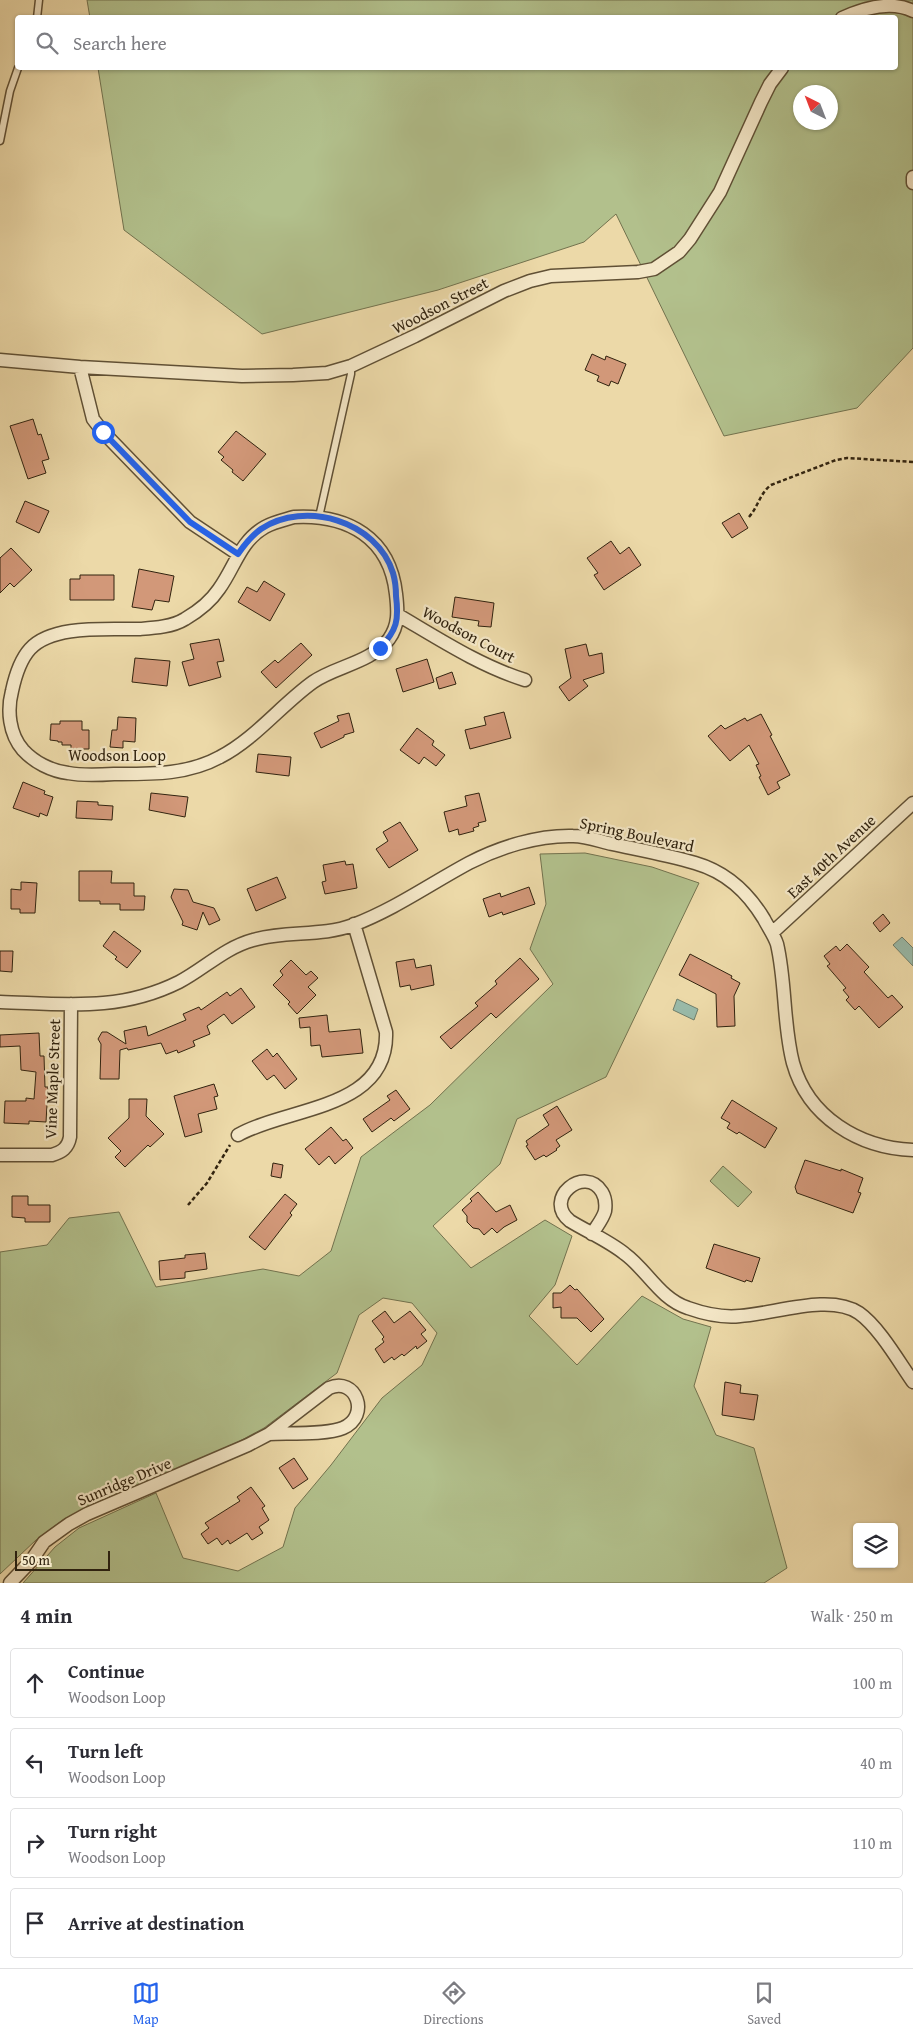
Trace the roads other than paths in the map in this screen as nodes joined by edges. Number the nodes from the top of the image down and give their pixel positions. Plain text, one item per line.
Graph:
1 (39, 0) edge
2 (913, 11) edge
3 (37, 15) edge
4 (850, 15) edge
5 (17, 70) edge
6 (780, 70) edge
7 (0, 141) edge
8 (913, 177) edge
9 (913, 183) edge
10 (0, 360) edge
11 (351, 366) junction
12 (80, 367) junction
13 (320, 517) junction
14 (238, 554) junction
15 (398, 615) junction
16 (525, 680) dead end
17 (913, 803) edge
18 (354, 924) junction
19 (772, 933) junction
20 (0, 1002) edge
21 (71, 1004) junction
22 (238, 1135) road end
23 (913, 1150) edge
24 (0, 1155) edge
25 (592, 1234) dead end
26 (913, 1382) edge
27 (269, 1434) junction
28 (10, 1583) edge

1 - 3 lane
2 - 4 street
5 - 7 lane
6 - 11 street, Woodson Street
8 - 9 street
10 - 12 street, Woodson Street
11 - 12 street, Woodson Street
11 - 13 lane
12 - 14 street
13 - 14 street, Woodson Loop
13 - 15 street, Woodson Loop
14 - 15 street, Woodson Loop
15 - 16 street, Woodson Court
17 - 19 street, East 40th Avenue
18 - 19 street, Spring Boulevard
18 - 21 street, Spring Boulevard
18 - 22 street
19 - 23 street, Spring Boulevard
20 - 21 street, Spring Boulevard
21 - 24 street, Vine Maple Street
25 - 26 street
27 - 27 street, Sunridge Drive
27 - 28 street, Sunridge Drive

